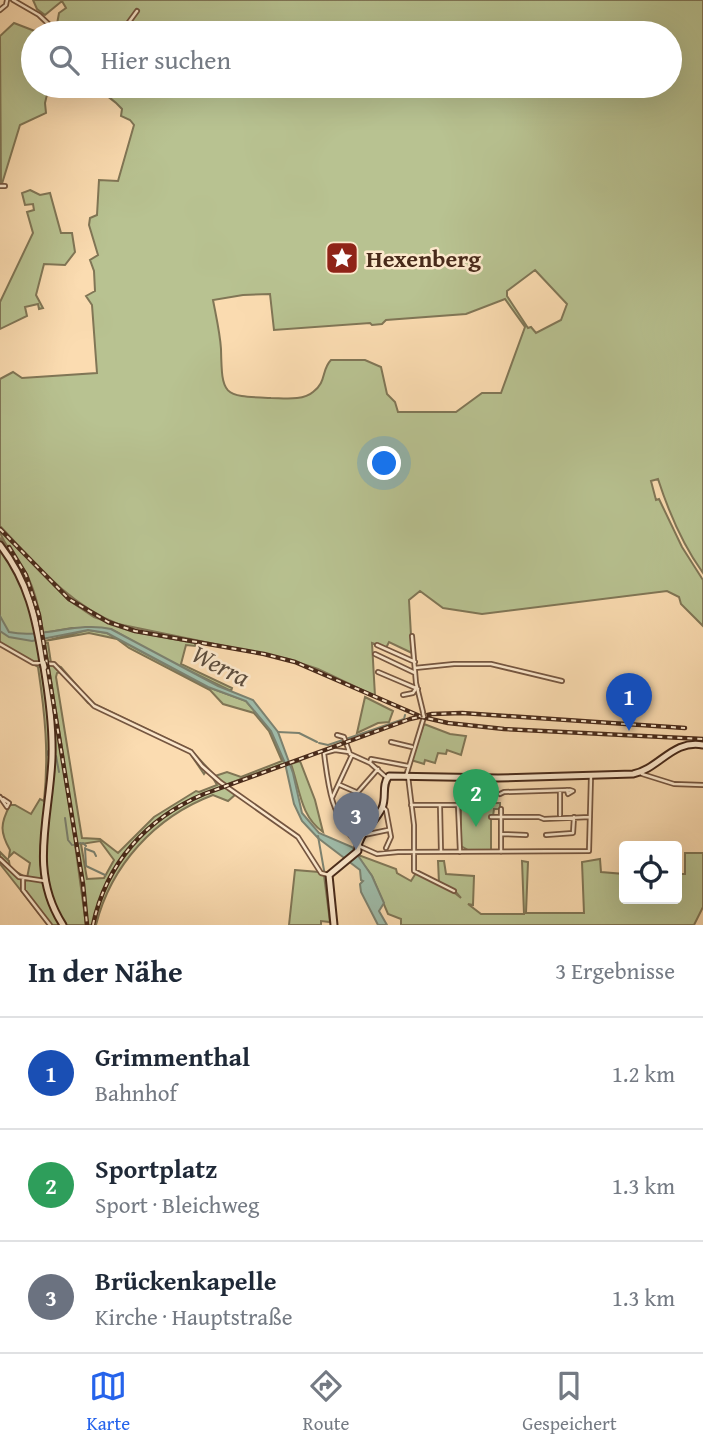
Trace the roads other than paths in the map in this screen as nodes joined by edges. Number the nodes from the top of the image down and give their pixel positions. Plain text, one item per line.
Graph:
1 (7, 0) edge
2 (13, 0) edge
3 (0, 10) edge
4 (137, 12) dead end
5 (45, 21) edge
6 (130, 21) edge
7 (0, 186) edge
8 (5, 186) dead end
9 (0, 545) edge
10 (412, 636) dead end
11 (0, 644) edge
12 (377, 645) dead end
13 (375, 654) dead end
14 (415, 662) junction
15 (43, 665) junction
16 (415, 668) junction
17 (379, 672) dead end
18 (415, 673) junction
19 (562, 681) dead end
20 (416, 689) junction
21 (403, 695) dead end
22 (337, 735) dead end
23 (391, 742) dead end
24 (703, 745) edge
25 (413, 747) junction
26 (350, 753) junction
27 (370, 763) junction
28 (408, 766) junction
29 (378, 769) junction
30 (640, 772) junction
31 (591, 775) junction
32 (407, 776) junction
33 (387, 778) junction
34 (340, 785) junction
35 (703, 785) edge
36 (560, 790) junction
37 (566, 790) dead end
38 (357, 793) junction
39 (500, 794) dead end
40 (332, 798) junction
41 (411, 805) junction
42 (440, 805) junction
43 (383, 807) junction
44 (501, 809) dead end
45 (356, 810) dead end
46 (491, 817) dead end
47 (501, 817) junction
48 (560, 817) junction
49 (574, 817) junction
50 (590, 817) junction
51 (340, 821) junction
52 (365, 822) junction
53 (350, 824) dead end
54 (389, 830) junction
55 (501, 834) junction
56 (364, 835) junction
57 (527, 835) dead end
58 (546, 835) dead end
59 (357, 847) junction
60 (386, 848) dead end
61 (414, 852) junction
62 (441, 852) junction
63 (460, 852) junction
64 (501, 852) junction
65 (0, 859) edge
66 (43, 871) junction
67 (326, 874) junction
68 (23, 878) junction
69 (34, 880) junction
70 (45, 881) junction
71 (454, 891) dead end
72 (50, 925) edge
73 (63, 925) edge
74 (334, 925) edge

1 - 3 street
2 - 5 street
4 - 6 street
7 - 8 street
9 - 15 main road
10 - 14 street
11 - 15 street
12 - 14 street
13 - 18 street
14 - 16 street
15 - 66 main road
15 - 67 street
16 - 18 street
16 - 19 street
17 - 20 street
18 - 20 street
20 - 21 street
20 - 25 street
22 - 26 street
23 - 25 street
24 - 30 main road
25 - 28 street
26 - 27 street
26 - 34 street
26 - 40 street
27 - 28 street
27 - 29 street
28 - 32 street
29 - 33 street
29 - 38 street
30 - 31 main road
30 - 35 street
31 - 32 main road
31 - 50 street
32 - 33 main road
32 - 41 street
33 - 43 main road
34 - 38 street
34 - 40 street
36 - 37 street
36 - 39 street
36 - 48 street
38 - 51 street
40 - 51 street
41 - 42 street
41 - 61 street
42 - 62 street
42 - 63 street
43 - 52 main road
43 - 54 street
44 - 47 street
45 - 52 street
46 - 47 street
47 - 48 street
47 - 55 street
48 - 49 street
49 - 50 street
49 - 58 street
50 - 64 street
51 - 59 street
52 - 53 street
52 - 56 main road
54 - 56 street
54 - 60 street
55 - 57 street
55 - 64 street
56 - 59 main road
59 - 61 street
59 - 67 main road
61 - 62 street
61 - 71 street
62 - 63 street
63 - 64 street
65 - 68 street
66 - 69 street
66 - 70 main road
67 - 74 main road
68 - 69 street
68 - 72 street
69 - 70 street
70 - 73 main road

